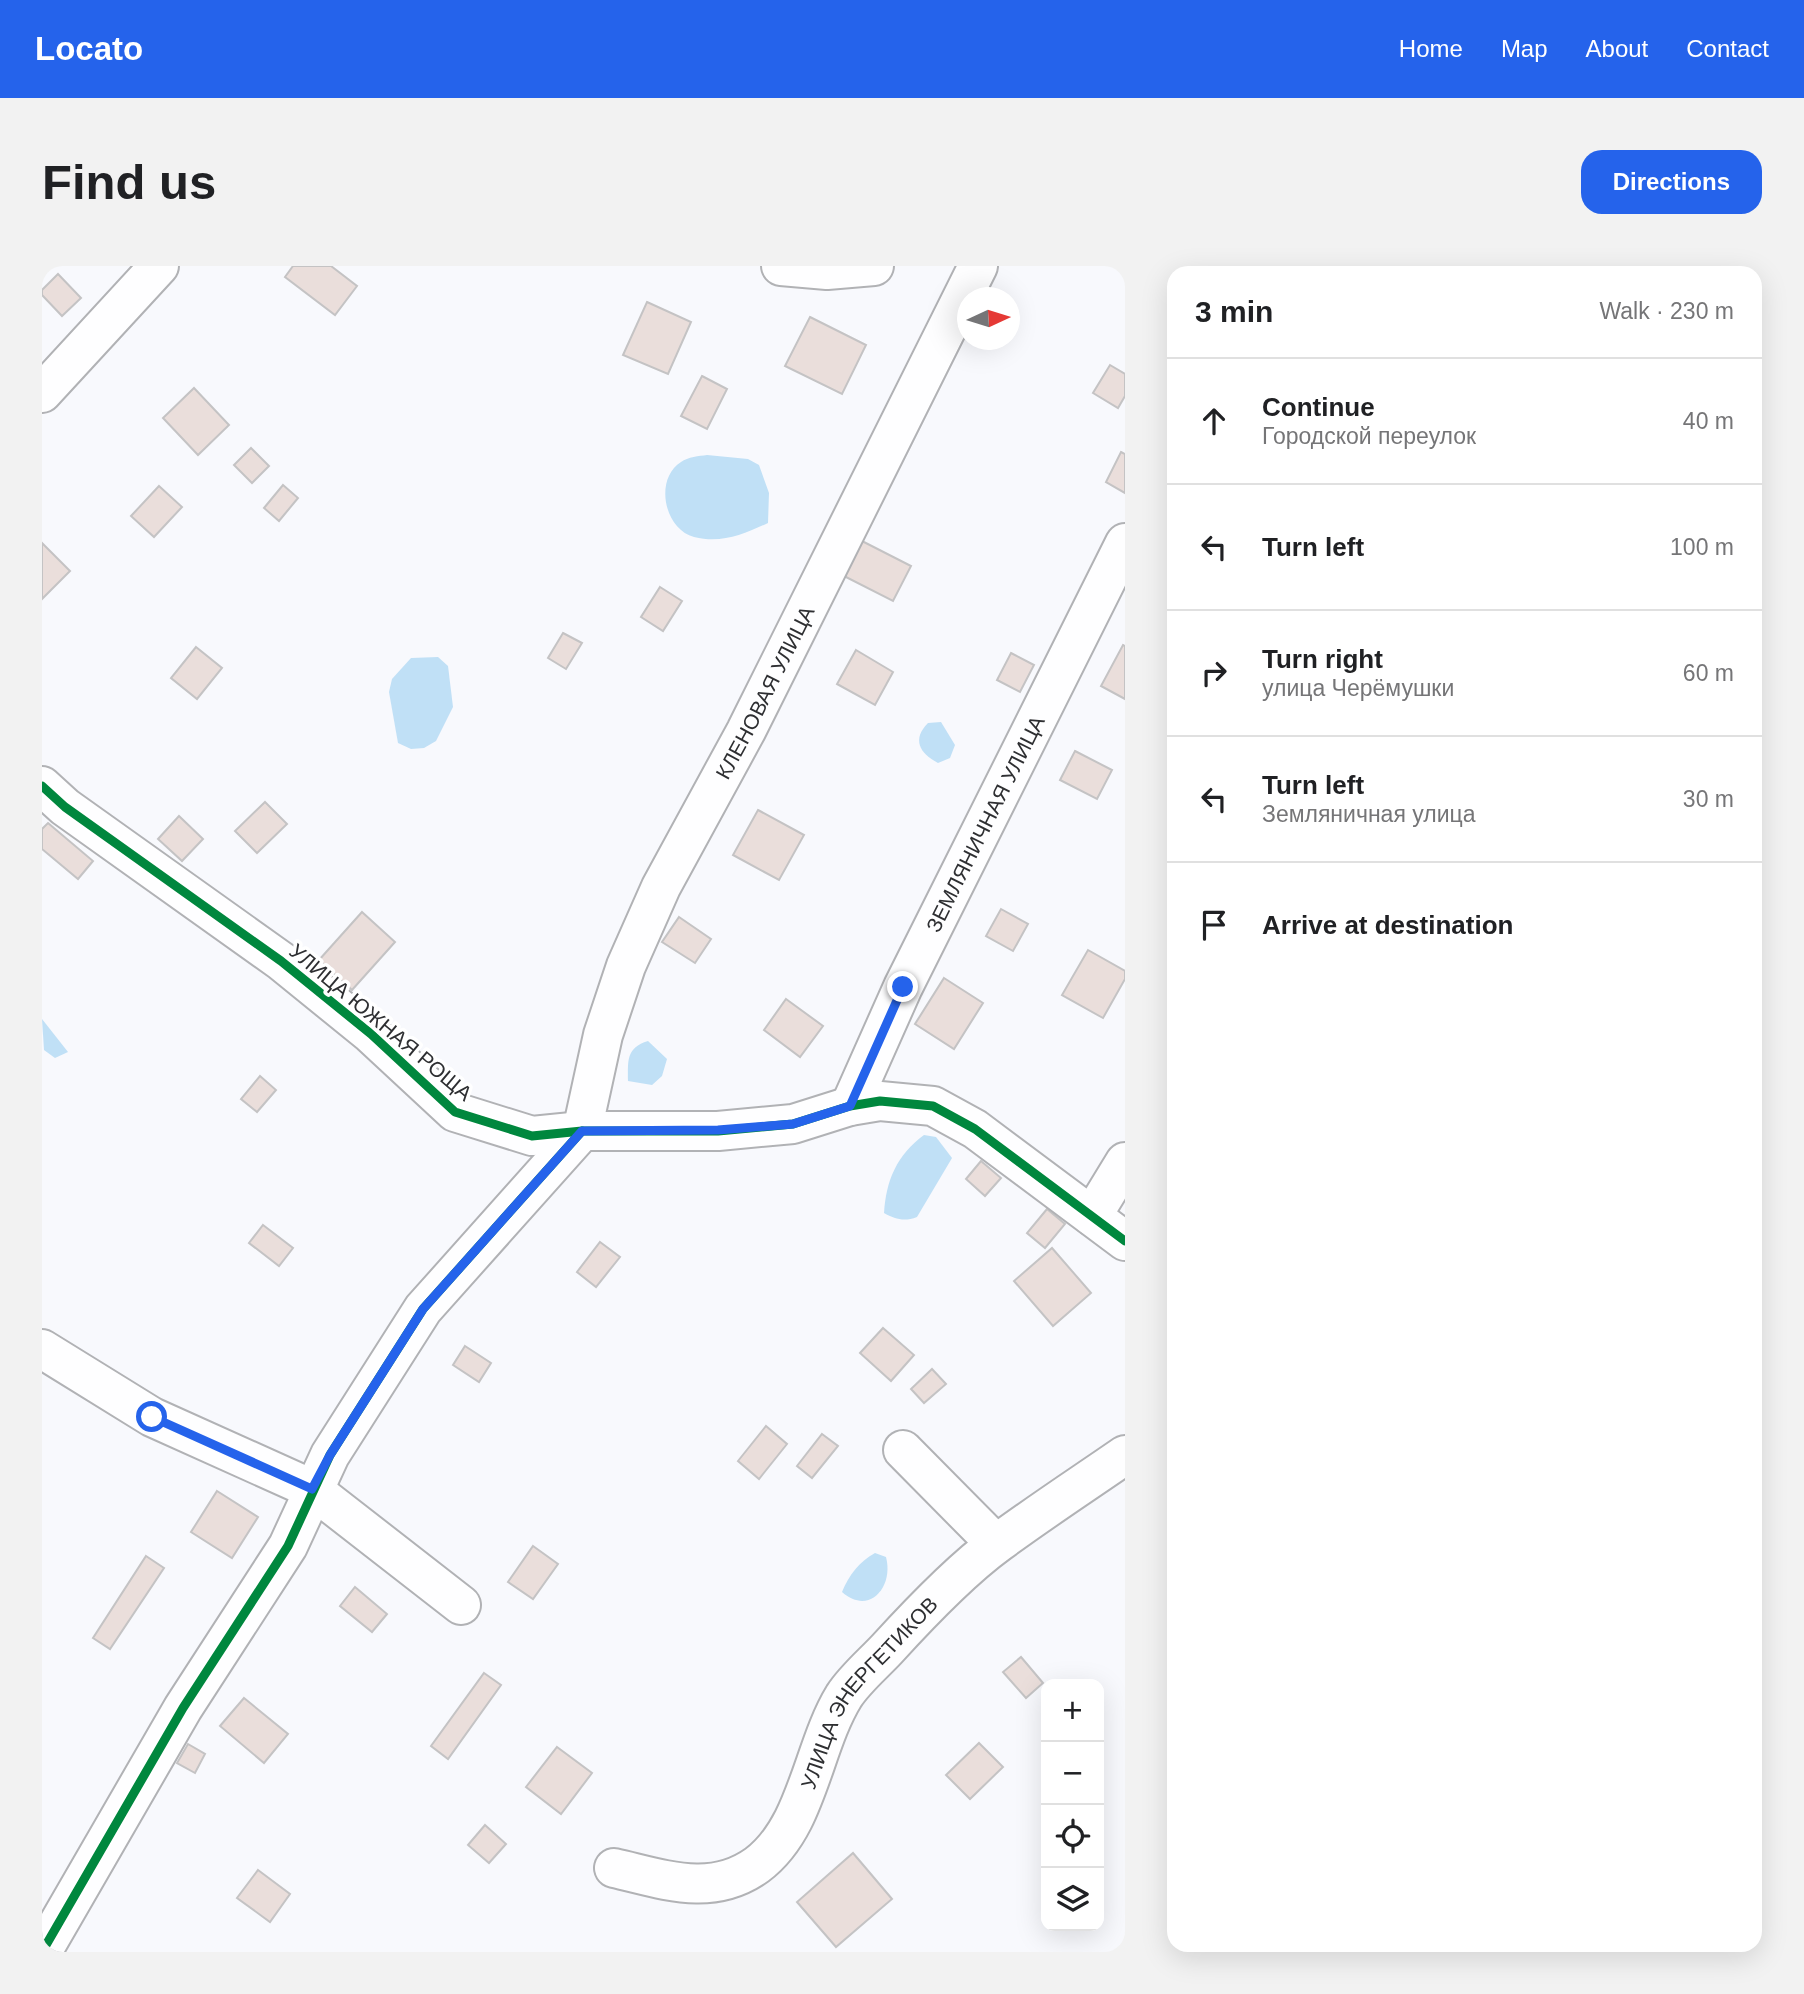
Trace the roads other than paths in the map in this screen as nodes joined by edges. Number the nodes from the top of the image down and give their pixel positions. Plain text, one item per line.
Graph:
1 (159, 266) edge
2 (781, 266) edge
3 (874, 266) edge
4 (978, 266) edge
5 (42, 393) edge
6 (1125, 543) edge
7 (42, 786) edge
8 (850, 1106) junction
9 (582, 1131) junction
10 (1125, 1162) edge
11 (1092, 1216) junction
12 (1125, 1241) edge
13 (43, 1352) edge
14 (903, 1450) dead end
15 (1125, 1455) edge
16 (312, 1489) junction
17 (996, 1544) junction
18 (461, 1605) dead end
19 (614, 1868) dead end
20 (42, 1952) edge

1 - 5 street
2 - 3 street
4 - 9 street, КЛЕНОВАЯ УЛИЦА
6 - 8 street, ЗЕМЛЯНИЧНАЯ УЛИЦА
7 - 9 street, УЛИЦА ЮЖНАЯ РОЩА
8 - 9 street, УЛИЦА ЮЖНАЯ РОЩА
8 - 11 street, УЛИЦА ЮЖНАЯ РОЩА
9 - 16 street
10 - 11 street
11 - 12 street, УЛИЦА ЮЖНАЯ РОЩА
13 - 16 street
14 - 17 street
15 - 17 street, УЛИЦА ЭНЕРГЕТИКОВ
16 - 18 street
16 - 20 street
17 - 19 street, УЛИЦА ЭНЕРГЕТИКОВ

